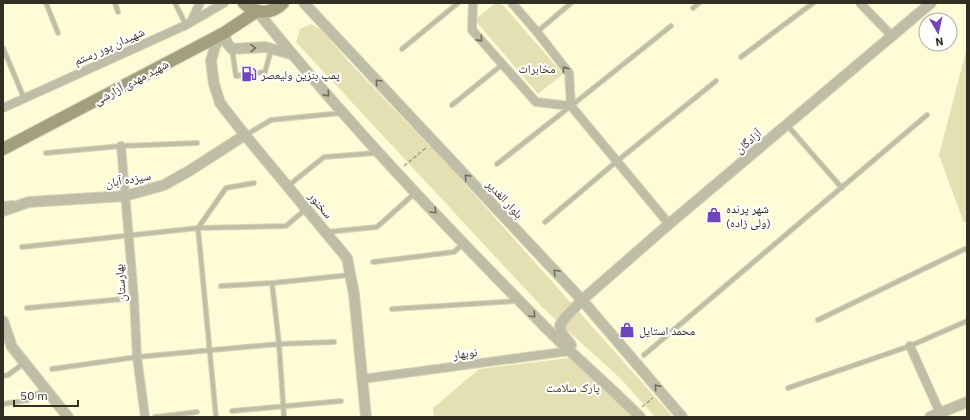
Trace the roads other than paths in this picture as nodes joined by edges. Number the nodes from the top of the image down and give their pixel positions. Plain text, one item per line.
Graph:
1 (46, 3) edge
2 (115, 3) edge
3 (175, 3) edge
4 (200, 3) edge
5 (224, 3) edge
6 (244, 3) edge
7 (283, 3) edge
8 (304, 3) edge
9 (458, 3) edge
10 (473, 3) edge
11 (512, 3) edge
12 (571, 3) edge
13 (699, 3) edge
14 (814, 3) edge
15 (860, 3) edge
16 (931, 3) edge
17 (693, 8) dead end
18 (257, 11) junction
19 (118, 12) dead end
20 (188, 23) junction
21 (670, 26) dead end
22 (538, 32) junction
23 (58, 33) dead end
24 (224, 33) junction
25 (892, 36) junction
26 (3, 48) edge
27 (272, 48) junction
28 (232, 49) junction
29 (402, 49) dead end
30 (291, 54) junction
31 (741, 57) dead end
32 (503, 64) junction
33 (716, 81) dead end
34 (24, 98) junction
35 (452, 105) dead end
36 (571, 106) junction
37 (3, 108) edge
38 (343, 113) junction
39 (927, 115) dead end
40 (787, 125) junction
41 (245, 135) junction
42 (198, 143) dead end
43 (121, 146) junction
44 (3, 149) edge
45 (379, 152) junction
46 (46, 154) dead end
47 (616, 162) junction
48 (497, 164) dead end
49 (254, 183) dead end
50 (288, 186) junction
51 (842, 188) junction
52 (415, 192) junction
53 (125, 196) junction
54 (29, 202) junction
55 (3, 204) edge
56 (306, 209) junction
57 (3, 211) edge
58 (545, 222) dead end
59 (669, 224) junction
60 (198, 228) junction
61 (326, 232) junction
62 (128, 236) junction
63 (464, 243) junction
64 (22, 247) dead end
65 (967, 248) edge
66 (373, 262) dead end
67 (351, 275) junction
68 (272, 284) junction
69 (221, 286) dead end
70 (134, 298) junction
71 (582, 300) junction
72 (519, 301) junction
73 (27, 308) dead end
74 (392, 309) dead end
75 (818, 320) dead end
76 (967, 321) edge
77 (4, 326) edge
78 (334, 342) dead end
79 (279, 344) junction
80 (910, 346) junction
81 (210, 350) junction
82 (570, 351) junction
83 (644, 355) dead end
84 (137, 357) junction
85 (581, 360) junction
86 (24, 363) junction
87 (52, 369) dead end
88 (3, 376) edge
89 (362, 379) junction
90 (788, 388) dead end
91 (44, 389) junction
92 (341, 400) dead end
93 (967, 402) edge
94 (3, 404) edge
95 (283, 407) junction
96 (232, 411) dead end
97 (197, 412) dead end
98 (638, 415) edge
99 (935, 415) edge
100 (68, 417) edge
101 (146, 417) edge
102 (155, 417) edge
103 (216, 417) edge
104 (284, 417) edge
105 (366, 417) edge
106 (682, 417) edge

1 - 23 lane
2 - 19 lane
3 - 20 lane
4 - 20 street
5 - 20 street, شهیدان پور رستم
6 - 18 main road
7 - 18 main road
71 -> 8 street, بلوار الغدیر
9 - 29 lane
10 -> 32 street
11 - 22 street
12 - 22 lane
13 - 17 lane
14 - 31 lane
15 - 25 street
16 - 25 street, آزادگان
18 - 24 main road, شهید مهدی آزارشی
18 - 30 street
20 - 34 street, شهیدان پور رستم
21 - 36 lane
36 -> 22 street
24 - 28 street
24 - 41 street, سخنور
24 - 44 main road, شهید مهدی آزارشی
25 - 40 street, آزادگان
26 - 34 lane
28 -> 27 street
27 - 28 lane
27 - 30 street
30 -> 38 street
32 - 35 lane
32 - 36 street
33 - 47 lane
34 - 37 street, شهیدان پور رستم
36 - 47 street
36 - 48 lane
38 - 41 lane
38 - 45 street
39 - 51 lane
40 - 51 lane
40 - 59 street, آزادگان
41 - 50 street, سخنور
41 - 53 street, سیزده آبان
42 - 43 lane
43 - 46 lane
43 - 53 street, بهارستان
45 - 50 lane
45 - 52 street
47 - 58 lane
47 - 59 street
49 - 60 lane
50 - 56 street, سخنور
51 - 83 lane
52 - 61 lane
52 -> 63 street
53 - 54 street, سیزده آبان
53 - 62 street, بهارستان
54 - 55 lane
54 - 57 street, سیزده آبان
56 - 60 lane
56 - 61 street, سخنور
59 - 71 street, آزادگان
60 - 62 lane
60 - 81 lane
61 - 67 street, سخنور
62 - 64 lane
62 - 70 street, بهارستان
63 - 66 lane
63 - 72 street
65 - 75 lane
67 - 68 lane
67 - 89 street, سخنور
68 - 69 lane
68 - 79 lane
70 - 73 lane
70 - 84 street, بهارستان
71 - 85 street, آزادگان
106 -> 71 street, بلوار الغدیر
72 - 74 lane
72 -> 82 street
76 - 80 lane
77 - 86 street
78 - 79 lane
79 - 81 lane
79 - 95 lane
80 - 90 lane
80 - 99 street
81 - 84 lane
81 - 103 lane
82 - 85 street
82 - 89 street, نوبهار
84 - 87 lane
84 - 101 street, بهارستان
85 - 98 street
86 - 88 lane
86 - 91 street
89 - 105 street, سخنور
91 - 94 lane
91 - 100 street
92 - 95 lane
93 - 99 street
95 - 96 lane
95 - 104 lane
97 - 102 lane

